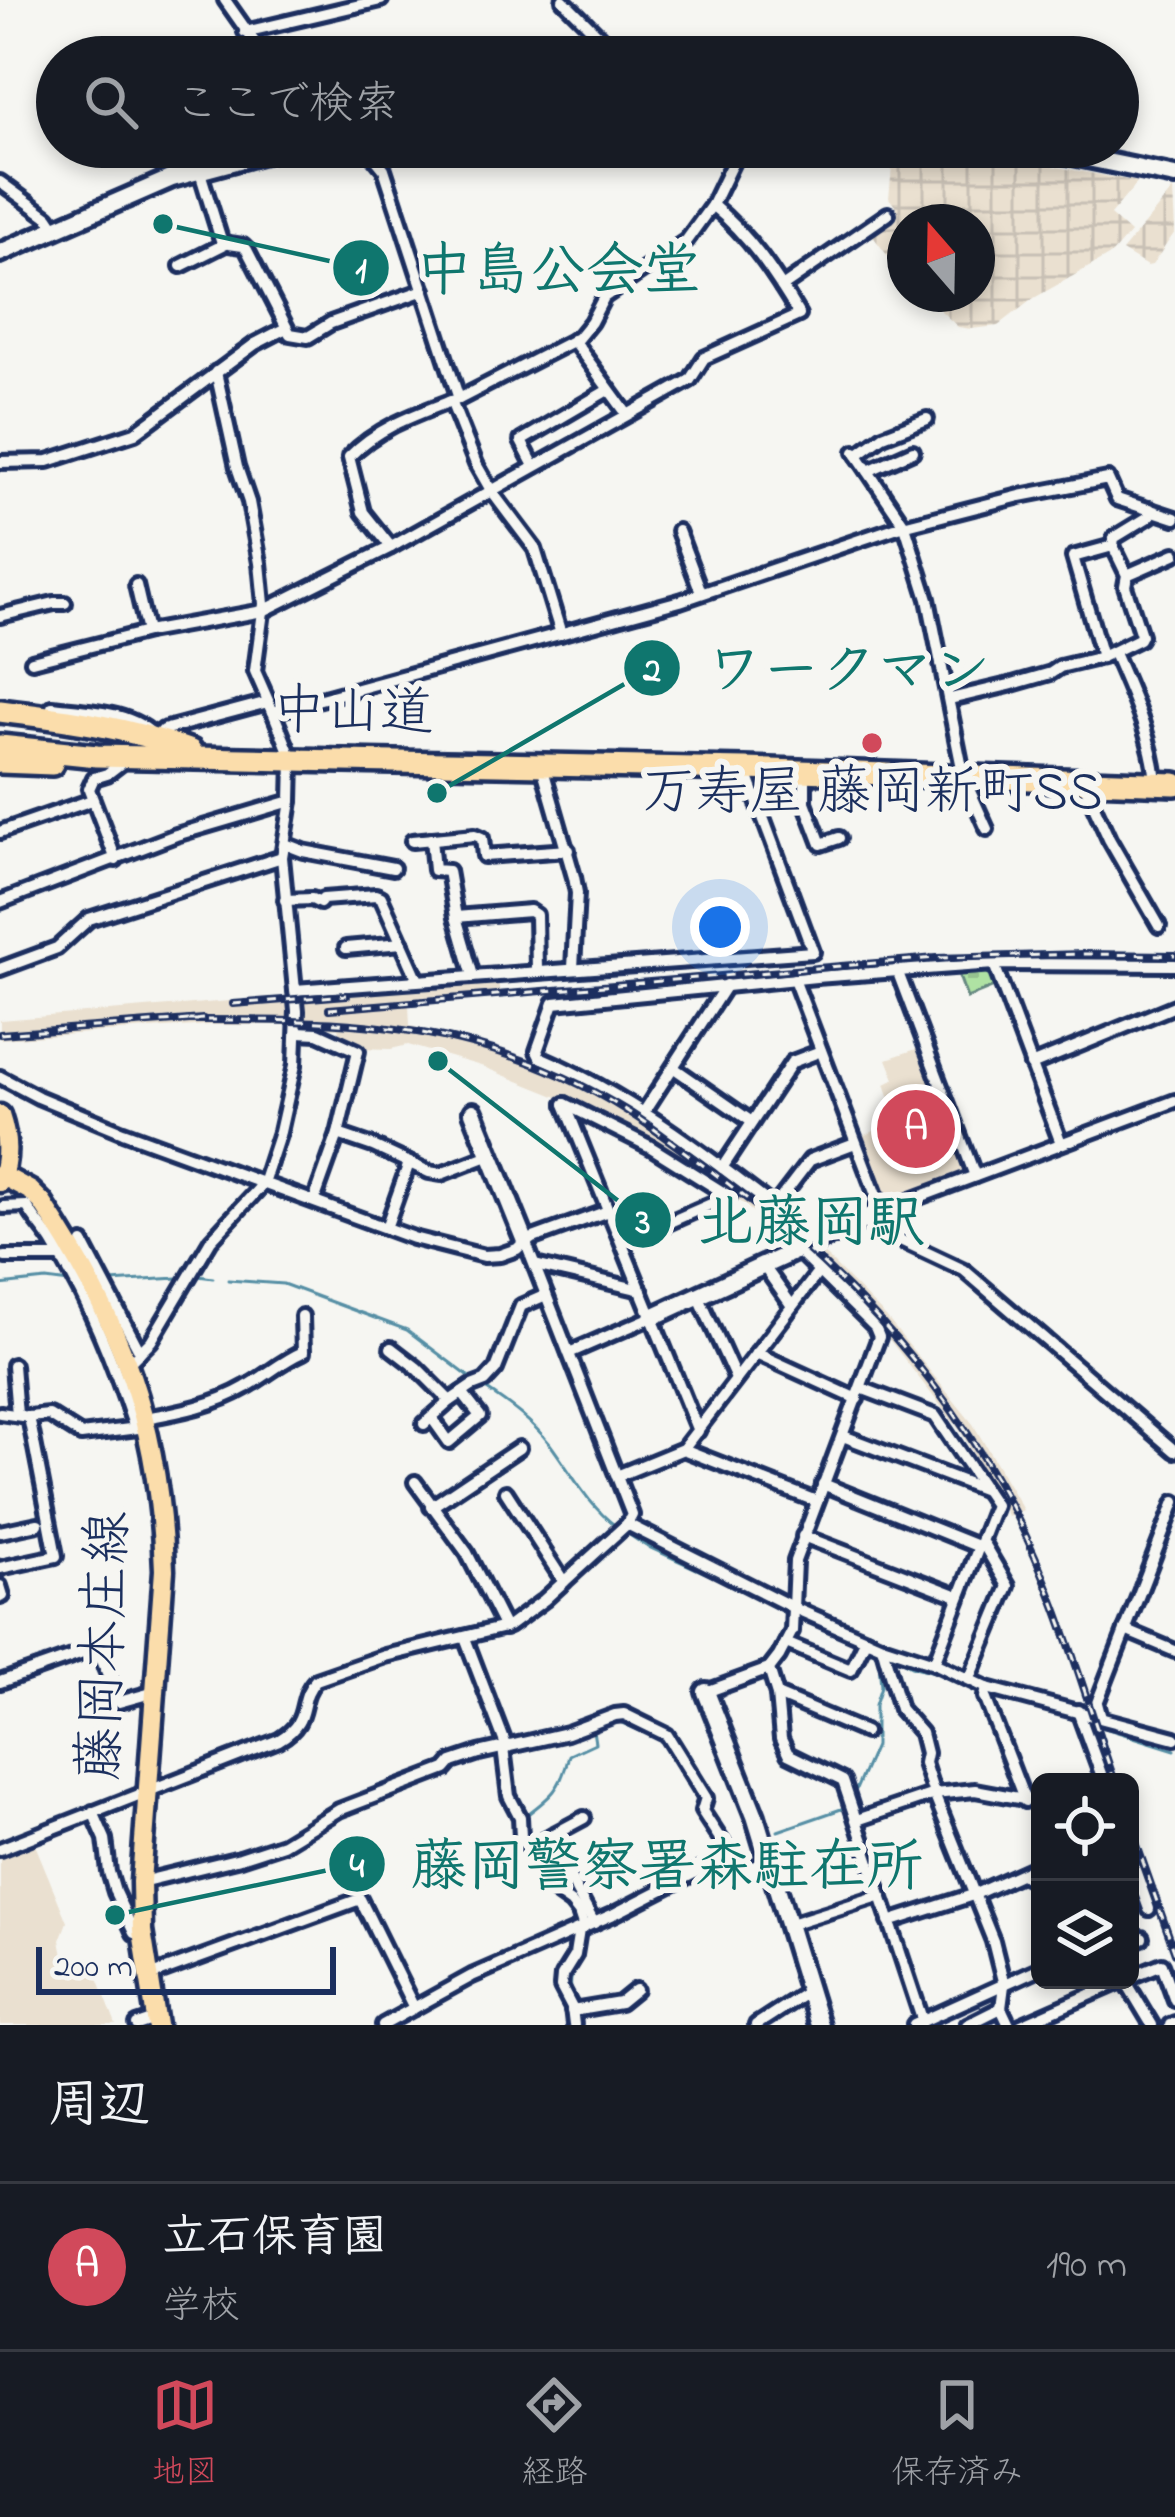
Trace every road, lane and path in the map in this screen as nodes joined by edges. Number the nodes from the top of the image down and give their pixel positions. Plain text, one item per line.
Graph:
1 (225, 0) edge
2 (381, 0) edge
3 (563, 0) edge
4 (245, 32) junction
5 (248, 36) edge
6 (598, 36) edge
7 (203, 168) edge
8 (382, 168) edge
9 (730, 168) edge
10 (1136, 168) edge
11 (199, 169) junction
12 (1175, 176) edge
13 (0, 182) edge
14 (712, 205) junction
15 (887, 215) edge
16 (56, 229) junction
17 (225, 244) junction
18 (0, 253) edge
19 (181, 266) dead end
20 (782, 287) junction
21 (424, 290) junction
22 (286, 328) junction
23 (573, 340) junction
24 (216, 372) junction
25 (608, 389) junction
26 (455, 400) junction
27 (628, 414) junction
28 (927, 419) dead end
29 (913, 452) dead end
30 (0, 462) edge
31 (534, 466) junction
32 (868, 471) junction
33 (492, 492) junction
34 (1150, 509) junction
35 (1175, 518) edge
36 (905, 526) junction
37 (679, 532) dead end
38 (1113, 545) junction
39 (391, 547) junction
40 (1175, 554) edge
41 (1127, 575) junction
42 (136, 585) dead end
43 (701, 592) junction
44 (65, 603) dead end
45 (263, 611) junction
46 (0, 616) edge
47 (147, 632) junction
48 (560, 634) junction
49 (1108, 655) junction
50 (32, 661) dead end
51 (950, 699) junction
52 (0, 701) edge
53 (270, 707) junction
54 (0, 711) edge
55 (0, 735) edge
56 (156, 738) junction
57 (0, 746) edge
58 (176, 755) junction
59 (208, 757) junction
60 (292, 759) junction
61 (0, 763) edge
62 (120, 764) junction
63 (542, 765) junction
64 (745, 769) junction
65 (805, 771) junction
66 (964, 778) junction
67 (1082, 780) junction
68 (1166, 783) edge
69 (92, 800) junction
70 (291, 800) junction
71 (987, 829) dead end
72 (0, 832) edge
73 (839, 838) dead end
74 (430, 839) junction
75 (412, 841) dead end
76 (283, 850) junction
77 (568, 850) junction
78 (116, 860) junction
79 (393, 868) dead end
80 (284, 900) junction
81 (0, 902) edge
82 (456, 917) junction
83 (1159, 926) dead end
84 (402, 943) junction
85 (346, 948) dead end
86 (994, 964) junction
87 (1175, 965) edge
88 (573, 968) junction
89 (0, 969) edge
90 (537, 970) junction
91 (897, 970) junction
92 (473, 976) junction
93 (418, 980) junction
94 (794, 980) junction
95 (726, 986) junction
96 (295, 990) junction
97 (1175, 1006) edge
98 (298, 1031) junction
99 (821, 1051) junction
100 (1031, 1065) junction
101 (674, 1068) junction
102 (0, 1077) edge
103 (1175, 1101) edge
104 (472, 1112) dead end
105 (644, 1112) junction
106 (0, 1115) edge
107 (752, 1122) junction
108 (338, 1134) junction
109 (855, 1143) junction
110 (1061, 1143) junction
111 (490, 1155) junction
112 (409, 1163) junction
113 (722, 1168) junction
114 (975, 1176) junction
115 (1, 1177) edge
116 (263, 1184) junction
117 (314, 1201) junction
118 (3, 1207) dead end
119 (608, 1211) junction
120 (882, 1211) junction
121 (859, 1220) junction
122 (386, 1228) junction
123 (525, 1241) junction
124 (83, 1243) dead end
125 (622, 1244) junction
126 (796, 1249) junction
127 (5, 1257) dead end
128 (61, 1257) junction
129 (535, 1265) junction
130 (763, 1265) junction
131 (820, 1270) junction
132 (640, 1290) junction
133 (546, 1295) junction
134 (698, 1295) junction
135 (792, 1306) junction
136 (302, 1316) dead end
137 (652, 1317) junction
138 (391, 1348) dead end
139 (569, 1353) junction
140 (756, 1353) junction
141 (134, 1357) junction
142 (13, 1366) dead end
143 (736, 1379) junction
144 (859, 1394) junction
145 (456, 1397) junction
146 (0, 1413) edge
147 (23, 1416) junction
148 (142, 1424) junction
149 (698, 1431) junction
150 (843, 1436) junction
151 (519, 1448) dead end
152 (683, 1449) junction
153 (1175, 1451) edge
154 (616, 1476) junction
155 (415, 1482) dead end
156 (823, 1484) junction
157 (985, 1490) junction
158 (506, 1492) dead end
159 (816, 1501) junction
160 (1175, 1502) edge
161 (431, 1507) junction
162 (38, 1524) dead end
163 (627, 1524) junction
164 (0, 1532) edge
165 (803, 1536) junction
166 (977, 1546) junction
167 (0, 1568) edge
168 (564, 1582) junction
169 (0, 1586) edge
170 (958, 1596) junction
171 (0, 1597) edge
172 (794, 1609) junction
173 (505, 1628) junction
174 (1125, 1630) junction
175 (465, 1638) junction
176 (866, 1639) junction
177 (786, 1643) junction
178 (882, 1646) junction
179 (1175, 1651) edge
180 (934, 1663) junction
181 (769, 1669) junction
182 (970, 1678) junction
183 (0, 1682) edge
184 (987, 1688) junction
185 (154, 1692) junction
186 (706, 1692) joint
187 (777, 1695) junction
188 (1078, 1711) junction
189 (1101, 1718) junction
190 (865, 1732) dead end
191 (1175, 1738) edge
192 (505, 1748) junction
193 (1097, 1773) edge
194 (148, 1790) junction
195 (934, 1794) junction
196 (1025, 1801) junction
197 (1031, 1801) edge
198 (93, 1813) junction
199 (584, 1818) dead end
200 (857, 1820) junction
201 (552, 1835) junction
202 (528, 1848) junction
203 (0, 1850) edge
204 (768, 1862) junction
205 (1031, 1870) edge
206 (741, 1871) junction
207 (1023, 1875) junction
208 (1036, 1881) edge
209 (1139, 1881) edge
210 (141, 1882) junction
211 (973, 1895) junction
212 (879, 1896) junction
213 (1149, 1909) dead end
214 (889, 1922) junction
215 (787, 1925) junction
216 (586, 1927) junction
217 (142, 1934) junction
218 (1031, 1972) edge
219 (1139, 1974) edge
220 (147, 1977) junction
221 (1004, 1985) junction
222 (1103, 1989) edge
223 (1132, 1989) edge
224 (636, 1990) dead end
225 (807, 1992) junction
226 (1175, 2000) edge
227 (414, 2008) junction
228 (1001, 2008) junction
229 (573, 2018) edge
230 (918, 2022) edge
231 (150, 2023) edge
232 (383, 2025) edge
233 (756, 2025) edge
234 (819, 2025) edge
235 (967, 2025) edge
236 (1009, 2025) edge
237 (1021, 2025) edge
238 (1152, 2025) edge

1 - 4 street
2 - 4 street
3 - 6 street
4 - 5 street
7 - 11 street
8 - 21 street
9 - 14 street
10 - 12 street
11 - 16 street
11 - 17 street
13 - 16 street
14 - 20 street
14 - 23 street
15 - 20 street
16 - 18 street
17 - 19 street
17 - 22 street
20 - 27 street
21 - 22 street
21 - 26 street
22 - 24 street
23 - 25 street
23 - 26 street
24 - 30 street
24 - 45 street
25 - 27 street
25 - 31 street
26 - 33 street
26 - 39 street
27 - 31 street
28 - 32 street
29 - 32 street
31 - 33 street
32 - 36 street
33 - 39 street
33 - 48 street
34 - 35 street
34 - 36 street
34 - 38 street
36 - 43 street
36 - 51 street
37 - 43 street
38 - 41 street
38 - 49 street
39 - 45 street
40 - 41 street
41 - 49 street
42 - 47 street
43 - 48 street
44 - 46 street
45 - 47 street
45 - 53 street
47 - 50 street
48 - 53 street
49 - 51 street
49 - 68 street
51 - 66 street
52 - 56 street
53 - 56 street
53 - 60 street
54 - 56 highway
55 - 58 highway, 中山道
56 - 59 highway
57 - 58 highway, 中山道
58 - 59 highway, 中山道
59 - 60 highway, 中山道
59 - 62 highway
60 - 63 highway, 中山道
60 - 70 street
61 - 62 highway
62 - 69 street
63 - 64 highway, 中山道
63 - 77 street
64 - 65 highway, 中山道
64 - 88 street
65 - 66 highway, 中山道
65 - 73 street
66 - 67 highway, 中山道
66 - 71 street
67 - 68 highway, 中山道
67 - 83 street
69 - 72 street
69 - 78 street
70 - 76 street
70 - 78 street
74 - 75 street
74 - 77 street
74 - 82 street
76 - 79 street
76 - 80 street
76 - 89 street
77 - 88 street
78 - 81 street
80 - 84 street
80 - 96 street
82 - 90 street
82 - 92 street
84 - 85 street
84 - 93 street
86 - 87 street
86 - 91 street
86 - 100 street
88 - 90 street
90 - 92 street
91 - 94 street
91 - 114 street
92 - 93 street
93 - 96 street
94 - 95 street
94 - 99 street
95 - 101 street
95 - 105 street
96 - 98 street
97 - 100 street
98 - 108 street
98 - 116 street
99 - 107 street
99 - 109 street
100 - 110 street
101 - 105 street
101 - 107 street
102 - 116 street
103 - 110 street
104 - 111 street
105 - 113 street
106 - 115 main road
107 - 113 street
108 - 112 street
108 - 117 street
109 - 113 street
109 - 120 street
110 - 114 street
111 - 112 street
111 - 123 street
112 - 122 street
114 - 120 street
115 - 141 main road, 藤岡本庄線
116 - 117 street
116 - 141 street
117 - 122 street
118 - 128 street
119 - 123 street
119 - 125 street
119 - 125 street
120 - 121 street
121 - 126 street
121 - 153 street
122 - 123 street
123 - 129 street
124 - 141 street
125 - 132 street
126 - 130 street
126 - 131 street
127 - 128 street
128 - 148 street
129 - 132 street
129 - 133 street
130 - 134 street
130 - 135 street
131 - 135 street
131 - 144 street
132 - 137 street
133 - 139 street
133 - 145 street
134 - 137 street
134 - 143 street
135 - 140 street
136 - 148 street
137 - 139 street
137 - 149 street
138 - 145 street
139 - 154 street
140 - 143 street
140 - 144 street
141 - 148 main road, 藤岡本庄線
142 - 147 street
143 - 149 street
144 - 150 street
144 - 157 street
145 - 145 street
146 - 147 street
147 - 148 street
147 - 167 street
148 - 185 main road, 藤岡本庄線
149 - 152 street
150 - 156 street
150 - 157 street
151 - 161 street
152 - 154 street
152 - 159 street
154 - 163 street
155 - 161 street
156 - 159 street
156 - 166 street
157 - 166 street
158 - 168 street
159 - 165 street
160 - 174 street
161 - 173 street
162 - 164 street
163 - 168 street
163 - 172 street
165 - 170 street
165 - 172 street
166 - 170 street
166 - 182 street
168 - 173 street
169 - 171 street
170 - 180 street
172 - 176 street
172 - 177 street
173 - 175 street
174 - 179 street
174 - 189 street
175 - 192 street
175 - 194 street
176 - 177 street
176 - 178 street
177 - 181 street
178 - 180 street
178 - 195 street
180 - 182 street
181 - 186 street
181 - 187 street
182 - 184 street
183 - 185 street
184 - 188 street
184 - 196 street
185 - 194 main road, 藤岡本庄線
186 - 204 street
187 - 190 street
187 - 200 street
188 - 189 street
188 - 193 street
189 - 191 street
192 - 202 street
192 - 206 street
192 - 210 street
194 - 198 street
194 - 210 main road, 藤岡本庄線
195 - 196 street
195 - 200 street
195 - 211 street
196 - 197 street
198 - 203 street
198 - 217 street
199 - 201 street
200 - 212 street
201 - 202 street
201 - 216 street
202 - 216 street
204 - 206 street
204 - 215 street
205 - 207 street
206 - 216 street
207 - 208 street
207 - 211 street
209 - 213 street
210 - 217 main road, 藤岡本庄線
211 - 214 street
211 - 221 street
212 - 214 street
212 - 215 street
214 - 230 street
215 - 225 street
216 - 227 street
216 - 229 street
217 - 220 main road, 藤岡本庄線
218 - 221 street
219 - 226 street
220 - 227 street
220 - 231 main road, 藤岡本庄線
221 - 228 street
221 - 230 street
222 - 237 street
223 - 238 street
224 - 229 street
225 - 233 street
225 - 234 street
227 - 232 street
228 - 235 street
228 - 236 street

